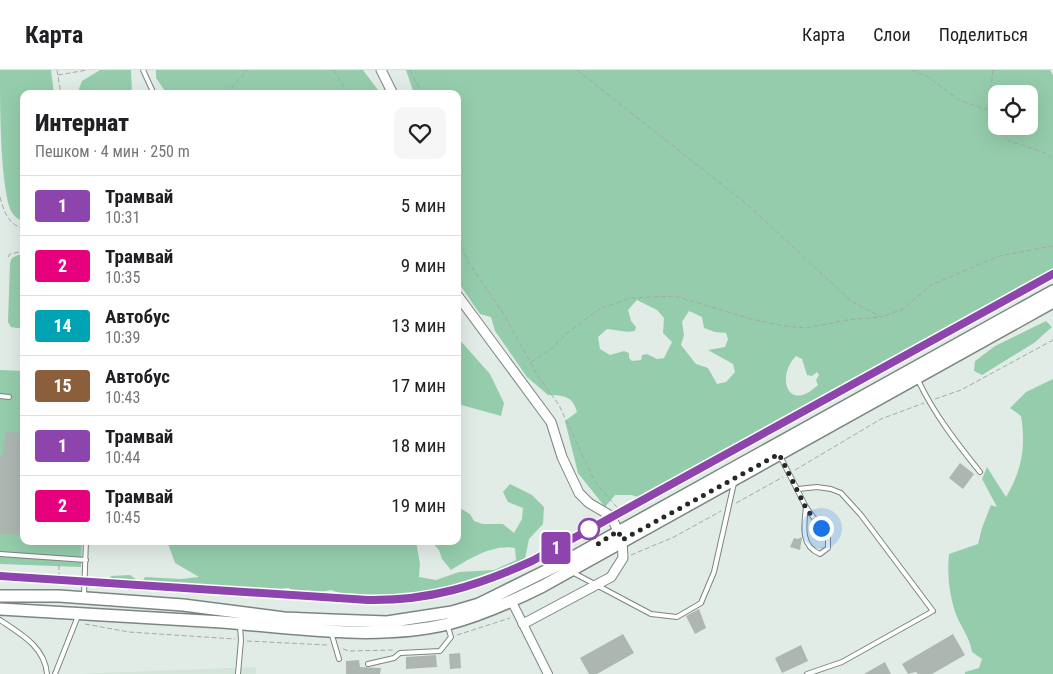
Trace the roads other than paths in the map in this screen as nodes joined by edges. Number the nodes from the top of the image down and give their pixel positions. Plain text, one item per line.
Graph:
1 (381, 70) edge
2 (145, 71) edge
3 (152, 90) edge
4 (391, 90) edge
5 (1053, 291) edge
6 (461, 300) edge
7 (1053, 302) edge
8 (917, 378) junction
9 (0, 396) edge
10 (9, 397) dead end
11 (779, 454) junction
12 (980, 472) dead end
13 (736, 478) junction
14 (798, 489) junction
15 (806, 508) junction
16 (86, 545) edge
17 (622, 545) junction
18 (0, 554) edge
19 (86, 560) junction
20 (570, 571) junction
21 (595, 586) junction
22 (0, 596) edge
23 (84, 598) junction
24 (512, 602) junction
25 (0, 609) edge
26 (78, 617) junction
27 (0, 620) edge
28 (239, 624) junction
29 (447, 624) junction
30 (523, 624) junction
31 (330, 630) junction
32 (339, 659) dead end
33 (368, 664) dead end
34 (48, 674) edge
35 (55, 674) edge
36 (238, 674) edge
37 (548, 674) edge
38 (807, 674) edge

1 - 4 street
2 - 3 lane
5 - 17 main road
6 - 17 street
7 - 8 main road
8 - 11 main road
8 - 12 lane
9 - 10 lane
11 - 13 main road
11 - 14 lane
13 - 17 main road
13 - 21 lane
14 - 15 lane
14 - 38 lane
15 - 15 lane
16 - 19 lane
17 - 20 main road
17 - 21 street
17 - 23 main road
18 - 19 lane
19 - 23 lane
20 - 21 lane
20 - 24 main road
21 - 30 street
22 - 23 main road
23 - 26 main road
24 - 29 main road
24 - 30 street
25 - 26 main road
26 - 28 main road
26 - 35 lane
27 - 34 lane
28 - 31 main road
28 - 36 lane
29 - 31 main road
29 - 33 lane
30 - 37 street
31 - 32 lane

